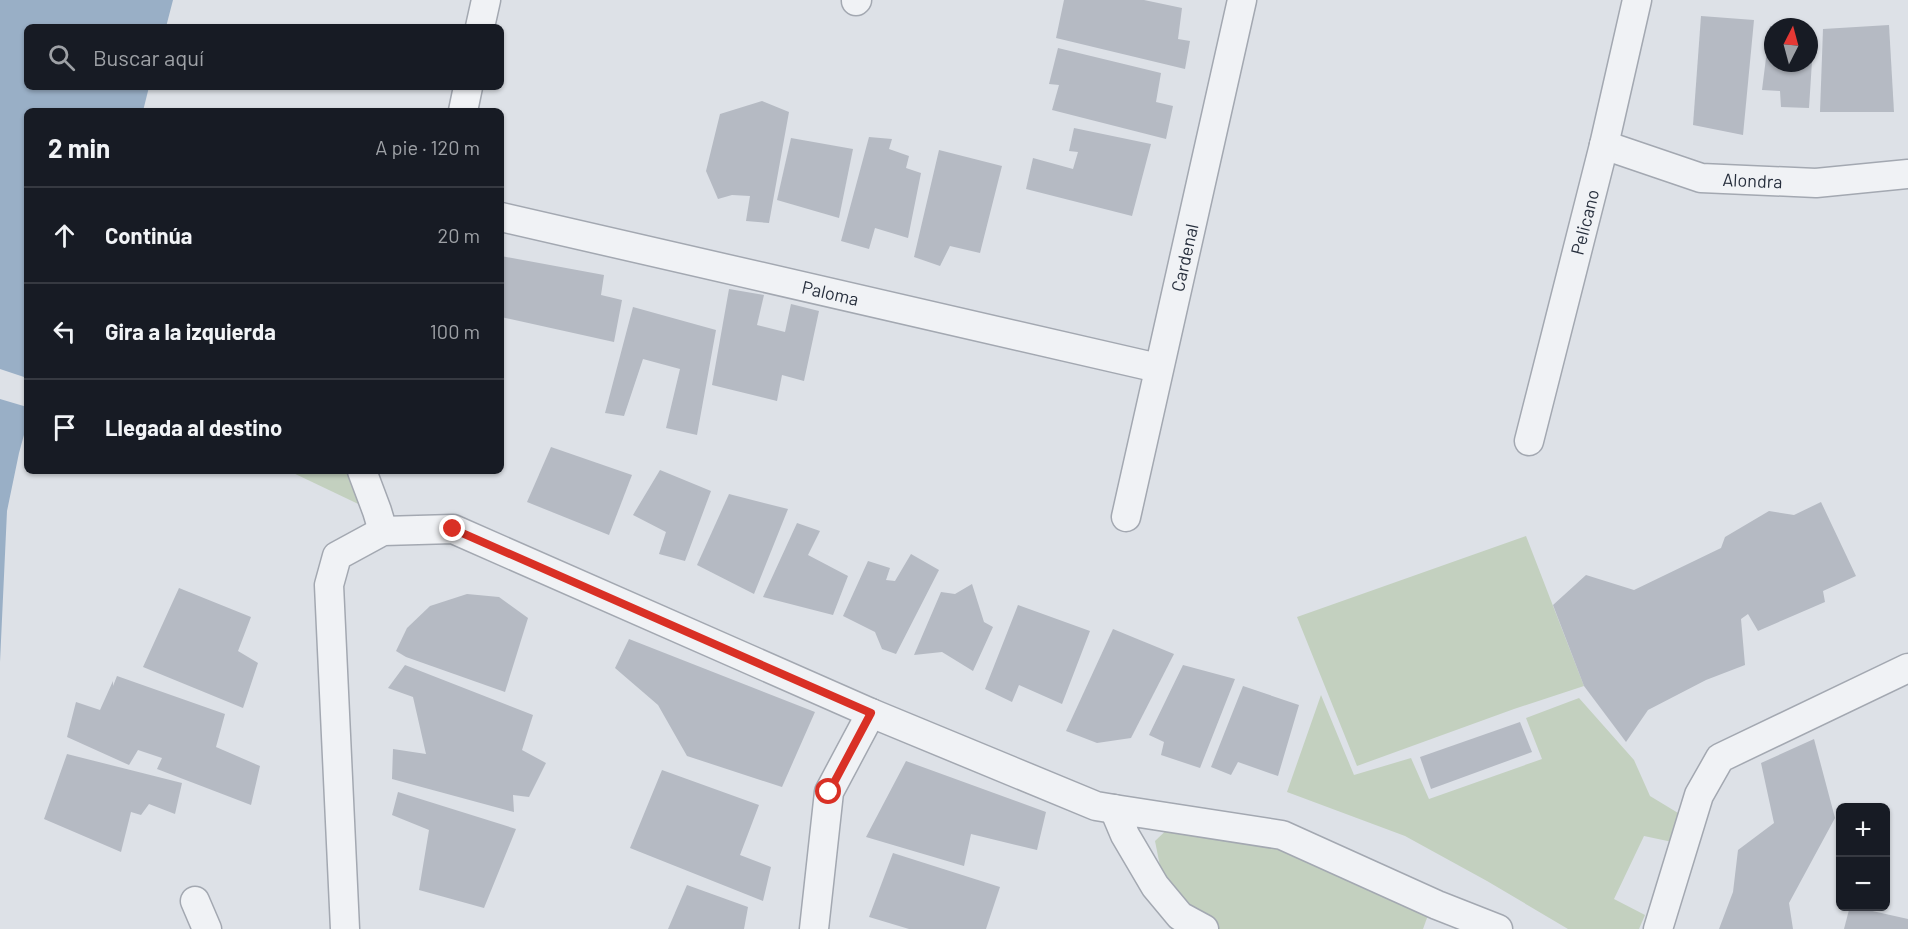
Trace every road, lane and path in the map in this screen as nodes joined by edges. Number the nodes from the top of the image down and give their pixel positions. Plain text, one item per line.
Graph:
1 (486, 0) edge
2 (1242, 0) edge
3 (1637, 0) edge
4 (481, 24) edge
5 (467, 90) edge
6 (464, 108) edge
7 (1604, 145) junction
8 (1908, 174) edge
9 (504, 218) edge
10 (1158, 368) junction
11 (1529, 441) dead end
12 (363, 474) edge
13 (1126, 517) dead end
14 (383, 531) junction
15 (1908, 668) edge
16 (871, 713) junction
17 (1114, 809) junction
18 (195, 902) dead end
19 (1465, 923) edge
20 (207, 929) edge
21 (345, 929) edge
22 (814, 929) edge
23 (1204, 929) edge
24 (1498, 929) edge
25 (1658, 929) edge

1 - 4 street
2 - 10 street, Cardenal
3 - 7 street, Pelicano
5 - 6 street
7 - 8 street, Alondra
7 - 11 street, Pelicano
9 - 10 street, Paloma
10 - 13 street, Cardenal
12 - 14 street
14 - 16 street
14 - 21 street
15 - 25 street
16 - 17 street
16 - 22 street
17 - 19 street
17 - 23 street
18 - 20 street
19 - 24 street

